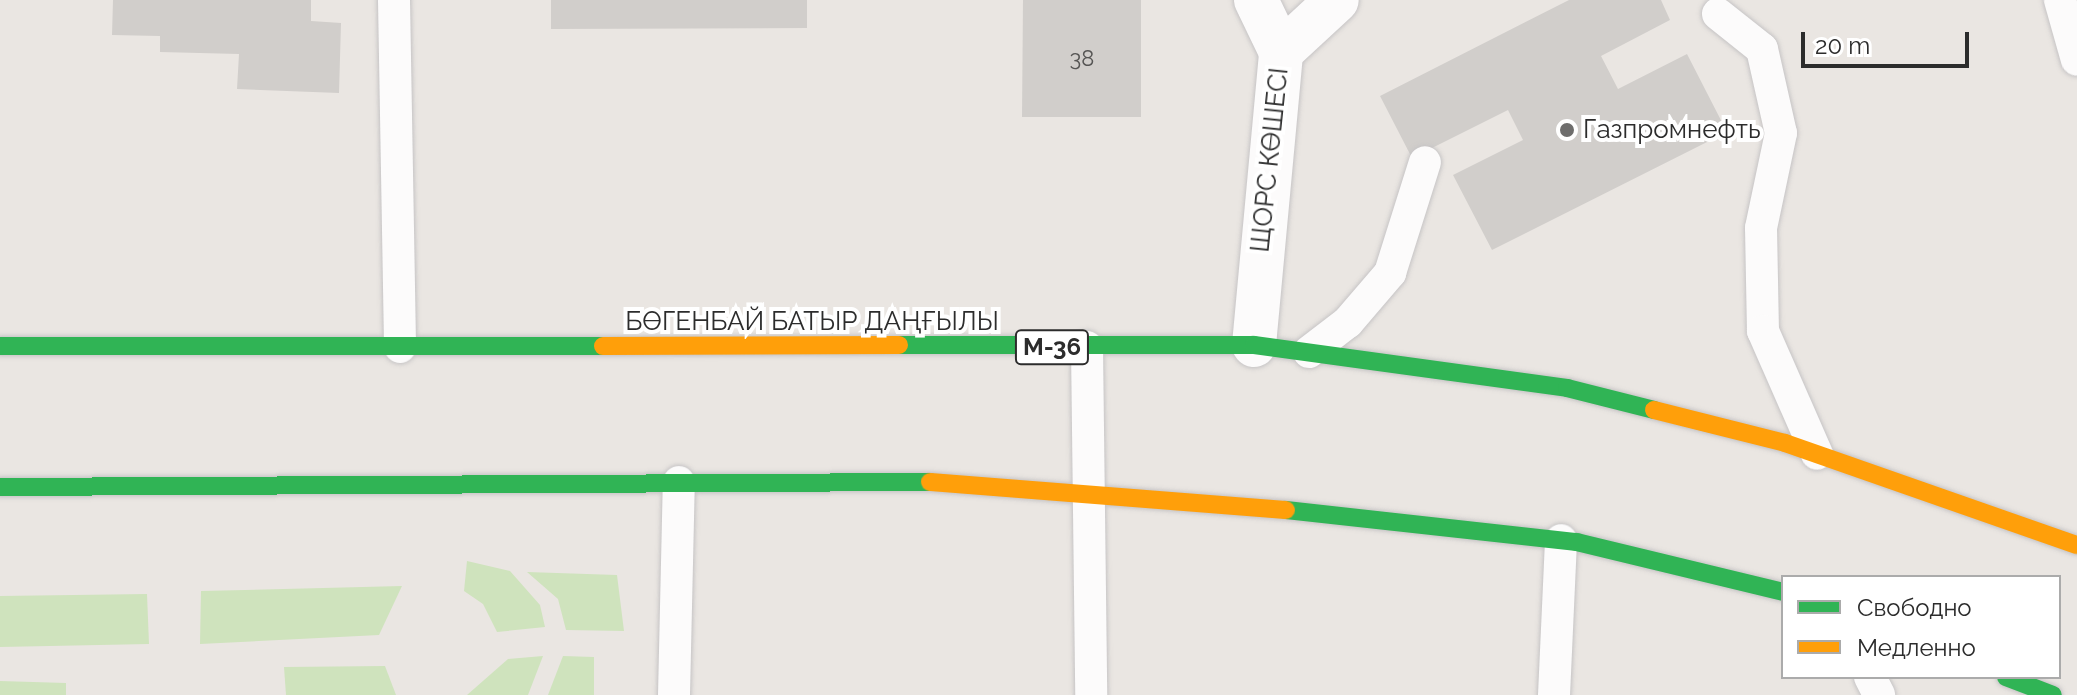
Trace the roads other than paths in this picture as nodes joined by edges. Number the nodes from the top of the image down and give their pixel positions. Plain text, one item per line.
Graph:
1 (394, 0) edge
2 (1256, 0) edge
3 (1337, 0) edge
4 (2060, 0) edge
5 (1718, 14) dead end
6 (1281, 52) junction
7 (2077, 60) edge
8 (1425, 162) dead end
9 (1254, 345) junction
10 (0, 346) edge
11 (400, 347) junction
12 (1087, 347) junction
13 (1309, 352) junction
14 (1817, 454) junction
15 (679, 482) junction
16 (0, 487) edge
17 (1088, 495) junction
18 (1561, 540) junction
19 (2077, 545) edge
20 (1781, 592) edge
21 (2011, 679) edge
22 (674, 695) edge
23 (1091, 695) edge
24 (1554, 695) edge
25 (2053, 695) edge

1 - 11 lane
2 - 6 street
3 - 6 street, ЩОРС КӨШЕСІ
4 - 7 lane
5 - 14 lane
6 - 9 street, ЩОРС КӨШЕСІ
8 - 13 lane
9 - 12 main road, БӨГЕНБАЙ БАТЫР ДАҢҒЫЛЫ / M-36
9 - 13 main road, БӨГЕНБАЙ БАТЫР ДАҢҒЫЛЫ / M-36
10 - 11 main road, БӨГЕНБАЙ БАТЫР ДАҢҒЫЛЫ / M-36
11 - 12 main road, БӨГЕНБАЙ БАТЫР ДАҢҒЫЛЫ / M-36
12 - 17 lane
13 - 14 main road, БӨГЕНБАЙ БАТЫР ДАҢҒЫЛЫ / M-36
14 - 19 main road, БӨГЕНБАЙ БАТЫР ДАҢҒЫЛЫ / M-36
15 - 16 main road
15 - 17 main road
15 - 22 lane
17 - 18 main road
17 - 23 lane
18 - 20 main road
18 - 24 lane
21 - 25 main road

